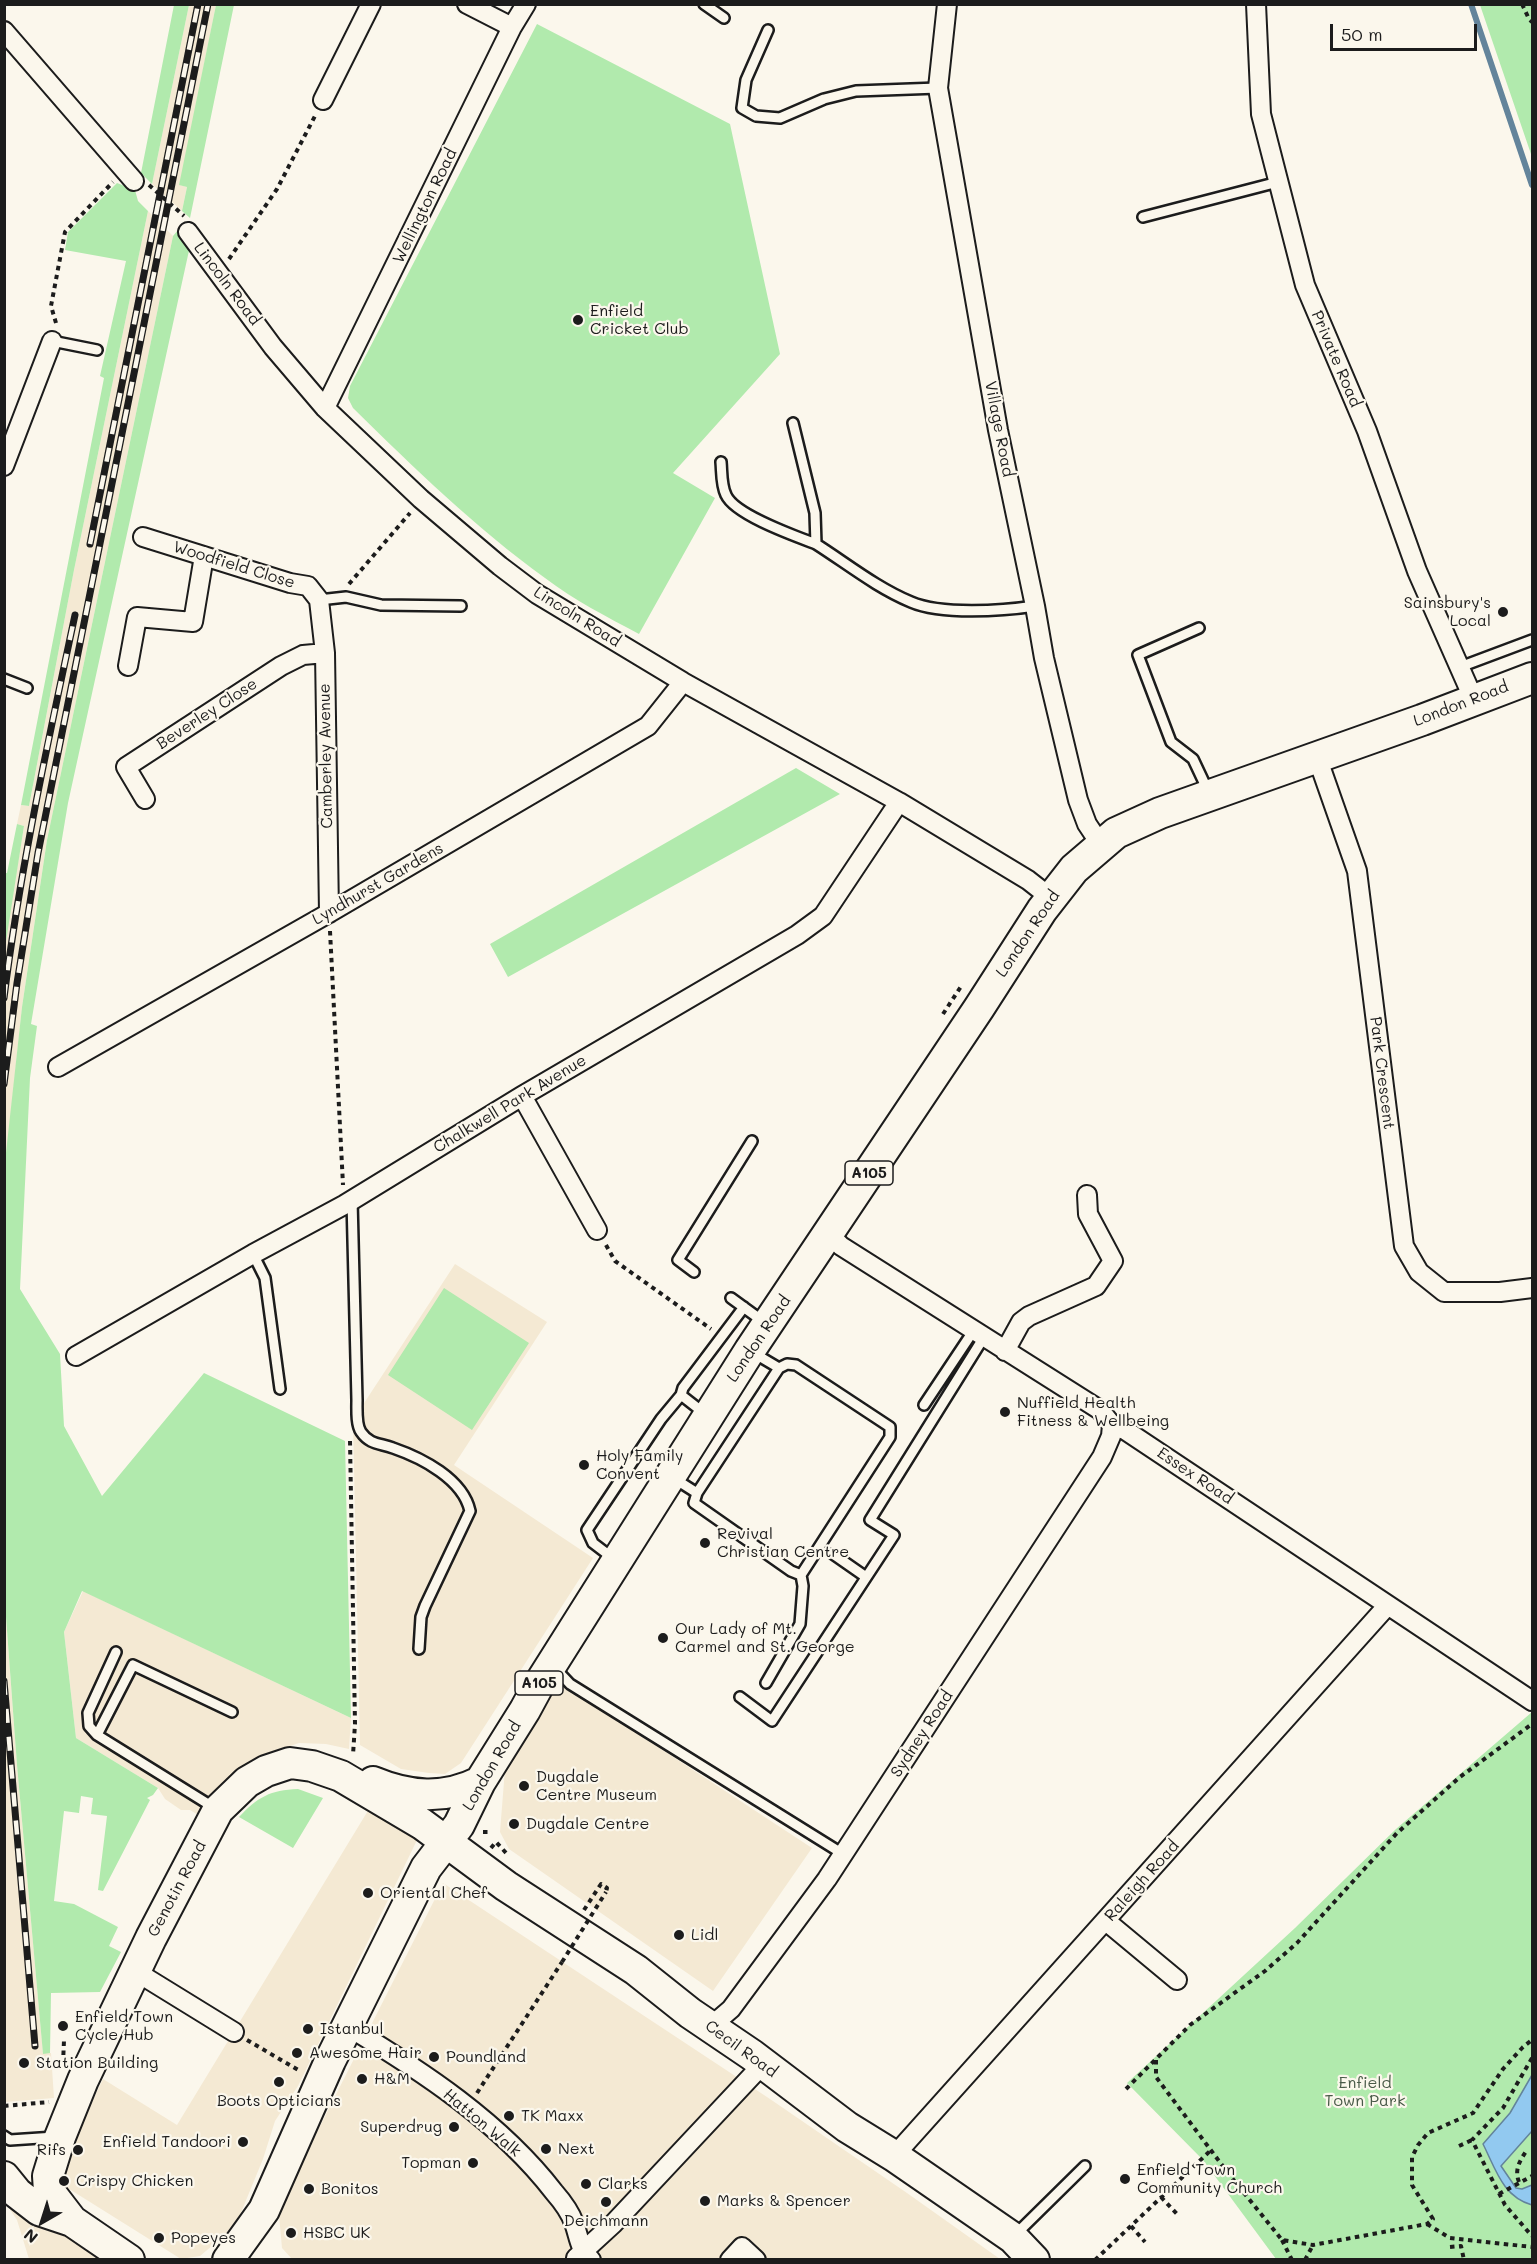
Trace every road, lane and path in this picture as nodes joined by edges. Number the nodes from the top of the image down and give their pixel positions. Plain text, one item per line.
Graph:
1 (370, 4) edge
2 (467, 4) edge
3 (526, 4) edge
4 (704, 4) edge
5 (948, 4) edge
6 (1256, 4) edge
7 (1522, 4) edge
8 (724, 18) dead end
9 (1533, 22) edge
10 (512, 27) junction
11 (768, 30) dead end
12 (4, 31) edge
13 (938, 88) junction
14 (323, 100) joint
15 (134, 177) junction
16 (1278, 182) junction
17 (1143, 217) dead end
18 (188, 226) joint
19 (220, 272) junction
20 (52, 341) junction
21 (97, 350) dead end
22 (325, 408) junction
23 (793, 423) dead end
24 (721, 462) dead end
25 (4, 466) edge
26 (421, 499) junction
27 (143, 537) dead end
28 (816, 544) junction
29 (204, 556) junction
30 (319, 600) junction
31 (461, 606) dead end
32 (1035, 606) junction
33 (1199, 628) dead end
34 (1533, 640) edge
35 (325, 653) junction
36 (128, 666) dead end
37 (1460, 666) junction
38 (1533, 678) edge
39 (4, 679) edge
40 (683, 682) junction
41 (27, 688) dead end
42 (1474, 700) junction
43 (1317, 757) junction
44 (1210, 795) junction
45 (145, 799) dead end
46 (899, 802) junction
47 (1101, 846) junction
48 (1051, 897) junction
49 (329, 913) junction
50 (963, 985) dead end
51 (948, 1005) dead end
52 (58, 1067) dead end
53 (522, 1096) junction
54 (752, 1142) dead end
55 (1087, 1195) dead end
56 (352, 1200) junction
57 (597, 1230) joint
58 (829, 1234) junction
59 (253, 1254) junction
60 (694, 1272) dead end
61 (1533, 1288) edge
62 (731, 1298) dead end
63 (744, 1307) junction
64 (768, 1325) junction
65 (979, 1333) junction
66 (722, 1337) junction
67 (750, 1350) junction
68 (1005, 1351) junction
69 (76, 1356) dead end
70 (779, 1368) junction
71 (280, 1389) dead end
72 (681, 1395) junction
73 (924, 1405) dead end
74 (708, 1416) junction
75 (1112, 1425) junction
76 (670, 1476) junction
77 (697, 1493) junction
78 (833, 1554) dead end
79 (616, 1561) junction
80 (801, 1575) junction
81 (867, 1577) junction
82 (1388, 1605) junction
83 (419, 1649) dead end
84 (117, 1652) dead end
85 (554, 1680) junction
86 (766, 1683) dead end
87 (740, 1697) dead end
88 (1532, 1701) edge
89 (232, 1713) dead end
90 (1533, 1724) edge
91 (97, 1735) junction
92 (341, 1776) junction
93 (480, 1782) junction
94 (218, 1810) junction
95 (446, 1841) junction
96 (843, 1854) junction
97 (582, 1913) dead end
98 (1106, 1921) junction
99 (135, 1971) junction
100 (1177, 1980) dead end
101 (706, 2023) junction
102 (347, 2026) junction
103 (234, 2032) joint
104 (64, 2040) dead end
105 (1533, 2040) edge
106 (1533, 2058) edge
107 (1156, 2060) junction
108 (763, 2064) junction
109 (68, 2073) dead end
110 (320, 2083) junction
111 (1126, 2089) dead end
112 (474, 2098) dead end
113 (55, 2102) dead end
114 (4, 2106) edge
115 (4, 2136) edge
116 (60, 2137) junction
117 (1472, 2140) junction
118 (1459, 2146) dead end
119 (1527, 2150) dead end
120 (1210, 2151) junction
121 (894, 2156) junction
122 (1084, 2166) dead end
123 (4, 2172) edge
124 (48, 2176) junction
125 (1533, 2176) edge
126 (4, 2177) edge
127 (1519, 2182) junction
128 (1499, 2194) junction
129 (1161, 2197) junction
130 (1177, 2214) dead end
131 (68, 2215) junction
132 (1427, 2224) junction
133 (1131, 2226) junction
134 (1532, 2234) edge
135 (1012, 2238) junction
136 (1282, 2240) junction
137 (1145, 2242) dead end
138 (1314, 2245) junction
139 (1450, 2247) dead end
140 (1533, 2247) edge
141 (583, 2257) edge
142 (129, 2259) edge
143 (228, 2259) edge
144 (730, 2259) edge
145 (756, 2259) edge
146 (1034, 2259) edge
147 (1095, 2259) edge
148 (1292, 2259) edge
149 (1305, 2259) edge
150 (1464, 2259) edge

1 - 14 street
2 - 10 street
3 - 10 street, Wellington Road
4 - 8 lane
5 - 13 street, Village Road
6 - 16 street, Private Road
7 - 9 path
10 - 22 street, Wellington Road
11 - 13 lane
12 - 15 street
13 - 32 street, Village Road
14 - 19 path
15 - 18 path
15 - 20 path
16 - 17 lane
16 - 37 street, Private Road
18 - 19 street, Lincoln Road
19 - 22 street, Lincoln Road
20 - 21 lane
20 - 25 street
22 - 26 street, Lincoln Road
23 - 28 lane
24 - 28 lane
26 - 30 path
26 - 40 street, Lincoln Road
27 - 29 street, Woodfield Close
28 - 32 lane
29 - 30 street, Woodfield Close
29 - 36 street
30 - 31 lane
30 - 35 street, Camberley Avenue
32 - 47 street, Village Road
33 - 44 lane
34 - 37 lane
35 - 45 street, Beverley Close
35 - 49 street, Camberley Avenue
37 - 42 street, Private Road
38 - 42 main road, London Road / A105
39 - 41 lane
40 - 46 street, Lincoln Road
40 - 49 street, Lyndhurst Gardens
42 - 43 main road, London Road / A105
43 - 44 main road, London Road / A105
43 - 61 street, Park Crescent
44 - 47 main road, London Road / A105
46 - 48 street, Lincoln Road
46 - 53 street, Chalkwell Park Avenue
47 - 48 main road, London Road / A105
48 - 58 main road, London Road / A105
49 - 52 street, Lyndhurst Gardens
50 - 51 path
53 - 56 street, Chalkwell Park Avenue
53 - 57 street
54 - 60 lane
55 - 68 street
56 - 59 street, Chalkwell Park Avenue
56 - 83 lane
57 - 66 path
58 - 64 main road, London Road / A105
58 - 65 street, Essex Road
59 - 69 street, Chalkwell Park Avenue
59 - 71 lane
62 - 63 lane
63 - 64 lane
63 - 66 lane
64 - 67 main road, London Road / A105
65 - 68 street, Essex Road
65 - 73 lane
65 - 81 lane
66 - 72 lane
67 - 70 lane
67 - 74 main road, London Road / A105
68 - 75 street, Essex Road
70 - 77 lane
70 - 80 lane
72 - 74 lane
72 - 79 lane
74 - 76 main road, London Road / A105
75 - 82 street, Essex Road
75 - 96 street, Sydney Road
76 - 77 lane
76 - 79 main road, London Road / A105
77 - 80 lane
78 - 81 lane
79 - 85 main road, London Road / A105
80 - 86 lane
81 - 87 lane
82 - 88 street, Essex Road
82 - 98 street, Raleigh Road
84 - 91 lane
85 - 93 main road, London Road / A105
85 - 96 lane
89 - 91 lane
90 - 107 path
91 - 94 lane
92 - 93 main road
92 - 94 main road, Genotin Road
92 - 95 main road, Genotin Road
93 - 95 main road, London Road / A105
94 - 99 main road, Genotin Road
95 - 101 main road, Cecil Road
95 - 102 main road, London Road
96 - 101 street, Sydney Road
97 - 112 path, bridge
98 - 100 street
98 - 121 street, Raleigh Road
99 - 103 street
99 - 116 main road, Genotin Road
101 - 108 main road, Cecil Road
102 - 110 main road, London Road
102 - 141 street, Hatton Walk
103 - 110 path
104 - 109 path
105 - 132 path
106 - 117 path
107 - 111 path
107 - 120 path
108 - 121 main road, Cecil Road
108 - 141 street, Hatton Walk
110 - 143 main road, London Road
113 - 114 path
115 - 116 lane
116 - 124 main road, Genotin Road
117 - 118 path
117 - 128 path
119 - 127 path
120 - 129 path
120 - 136 path
121 - 135 main road, Cecil Road
122 - 135 lane
123 - 124 main road
124 - 131 main road
125 - 127 path
126 - 131 main road
127 - 128 path
128 - 134 path
129 - 130 path
129 - 133 path
131 - 142 main road
132 - 138 path
132 - 140 path
133 - 137 path
133 - 147 path
135 - 146 main road, Cecil Road
136 - 138 path
136 - 148 path
138 - 149 path
139 - 150 path
144 - 145 street

